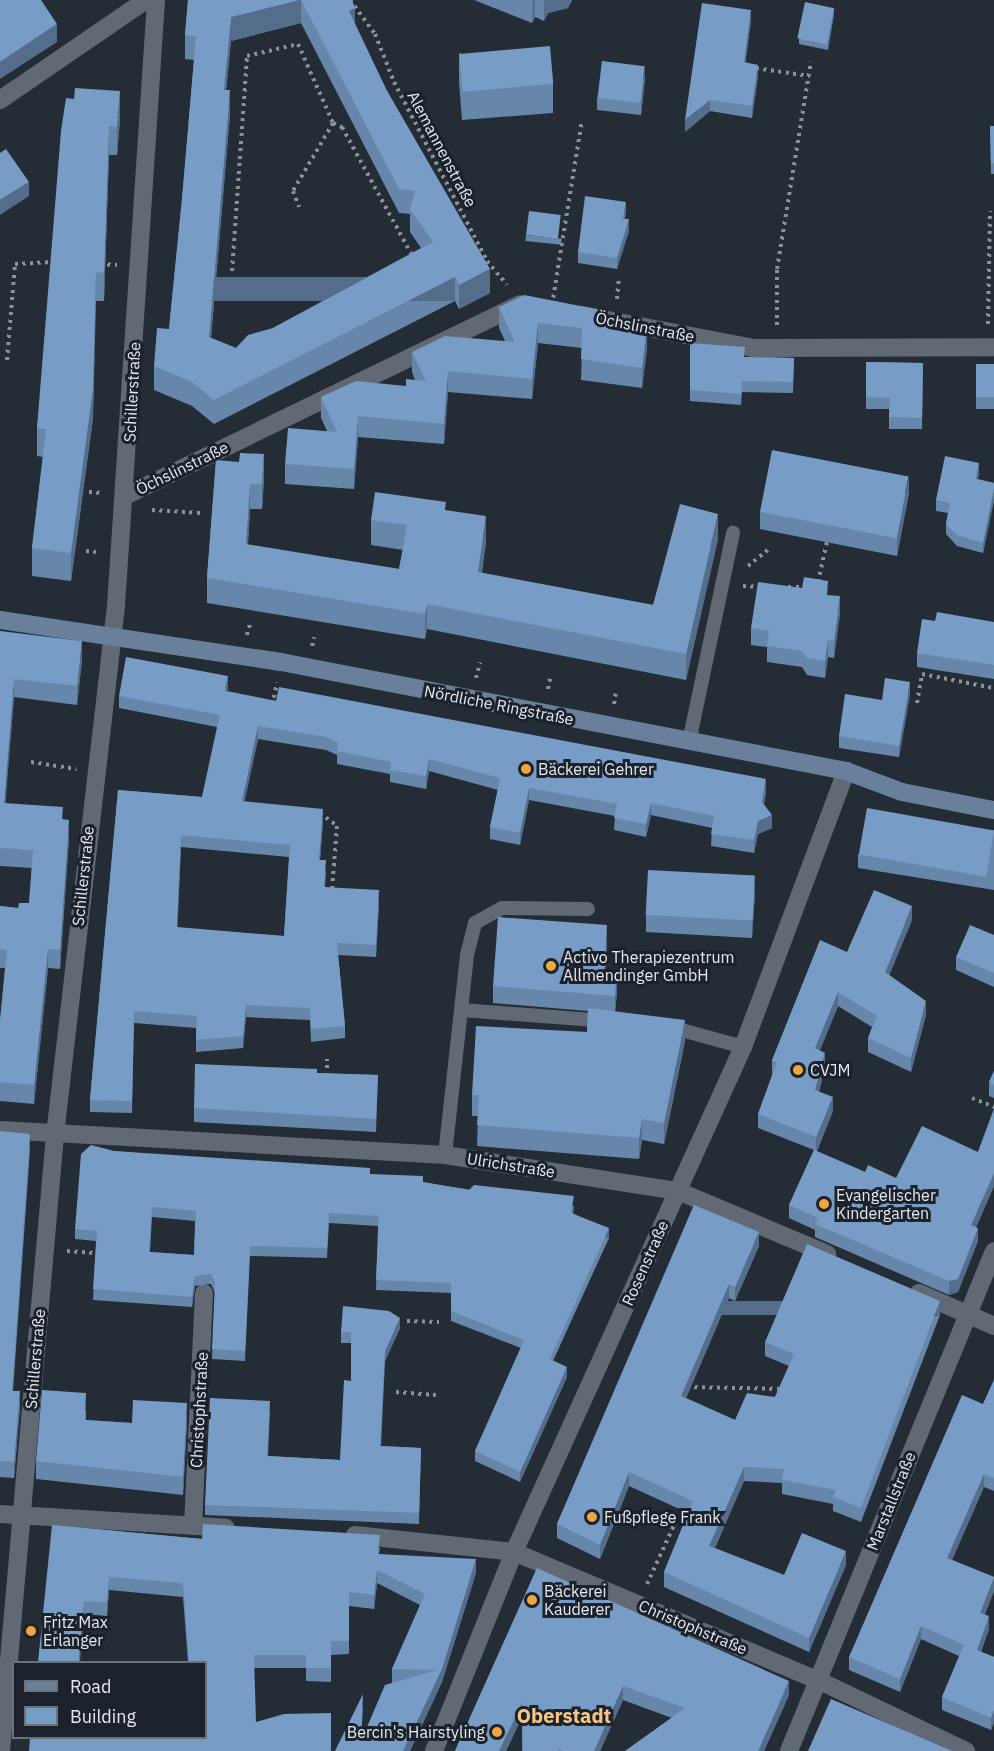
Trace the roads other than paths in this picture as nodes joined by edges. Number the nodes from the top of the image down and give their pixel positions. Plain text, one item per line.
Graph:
1 (146, 0) edge
2 (156, 0) edge
3 (0, 100) edge
4 (991, 346) edge
5 (125, 502) junction
6 (733, 533) dead end
7 (0, 620) edge
8 (113, 634) junction
9 (688, 742) junction
10 (846, 771) junction
11 (994, 810) edge
12 (588, 909) dead end
13 (461, 1010) junction
14 (624, 1023) edge
15 (647, 1025) edge
16 (743, 1047) junction
17 (0, 1130) edge
18 (56, 1136) junction
19 (445, 1155) junction
20 (678, 1191) junction
21 (994, 1251) edge
22 (849, 1263) edge
23 (902, 1286) edge
24 (204, 1293) dead end
25 (966, 1313) junction
26 (994, 1326) edge
27 (0, 1514) edge
28 (20, 1517) junction
29 (193, 1526) junction
30 (240, 1529) edge
31 (335, 1534) edge
32 (514, 1552) junction
33 (820, 1681) junction
34 (1, 1751) edge
35 (434, 1751) edge
36 (789, 1751) edge
37 (966, 1751) edge

1 - 3 street
2 - 5 street, Schillerstraße
4 - 5 street, Öchslinstraße
5 - 8 street, Schillerstraße
6 - 9 lane
7 - 8 street, Nördliche Ringstraße
8 - 9 street, Nördliche Ringstraße
8 - 18 street, Schillerstraße
9 - 10 street, Nördliche Ringstraße
10 - 11 street, Nördliche Ringstraße
10 - 16 street, Rosenstraße
12 - 13 lane
13 - 14 lane
13 - 19 lane
15 - 16 lane
16 - 20 street, Rosenstraße
17 - 18 street, Ulrichstraße
18 - 19 street, Ulrichstraße
18 - 28 street, Schillerstraße
19 - 20 street, Ulrichstraße
20 - 22 street, Ulrichstraße
20 - 32 street, Rosenstraße
21 - 25 street, Marstallstraße
23 - 25 street
24 - 29 street, Christophstraße
25 - 26 street
25 - 33 street, Marstallstraße
27 - 28 street
28 - 29 street
28 - 34 street, Schillerstraße
29 - 30 street
31 - 32 street, Christophstraße
32 - 33 street, Christophstraße
32 - 35 street, Rosenstraße
33 - 36 street, Marstallstraße
33 - 37 street, Christophstraße

